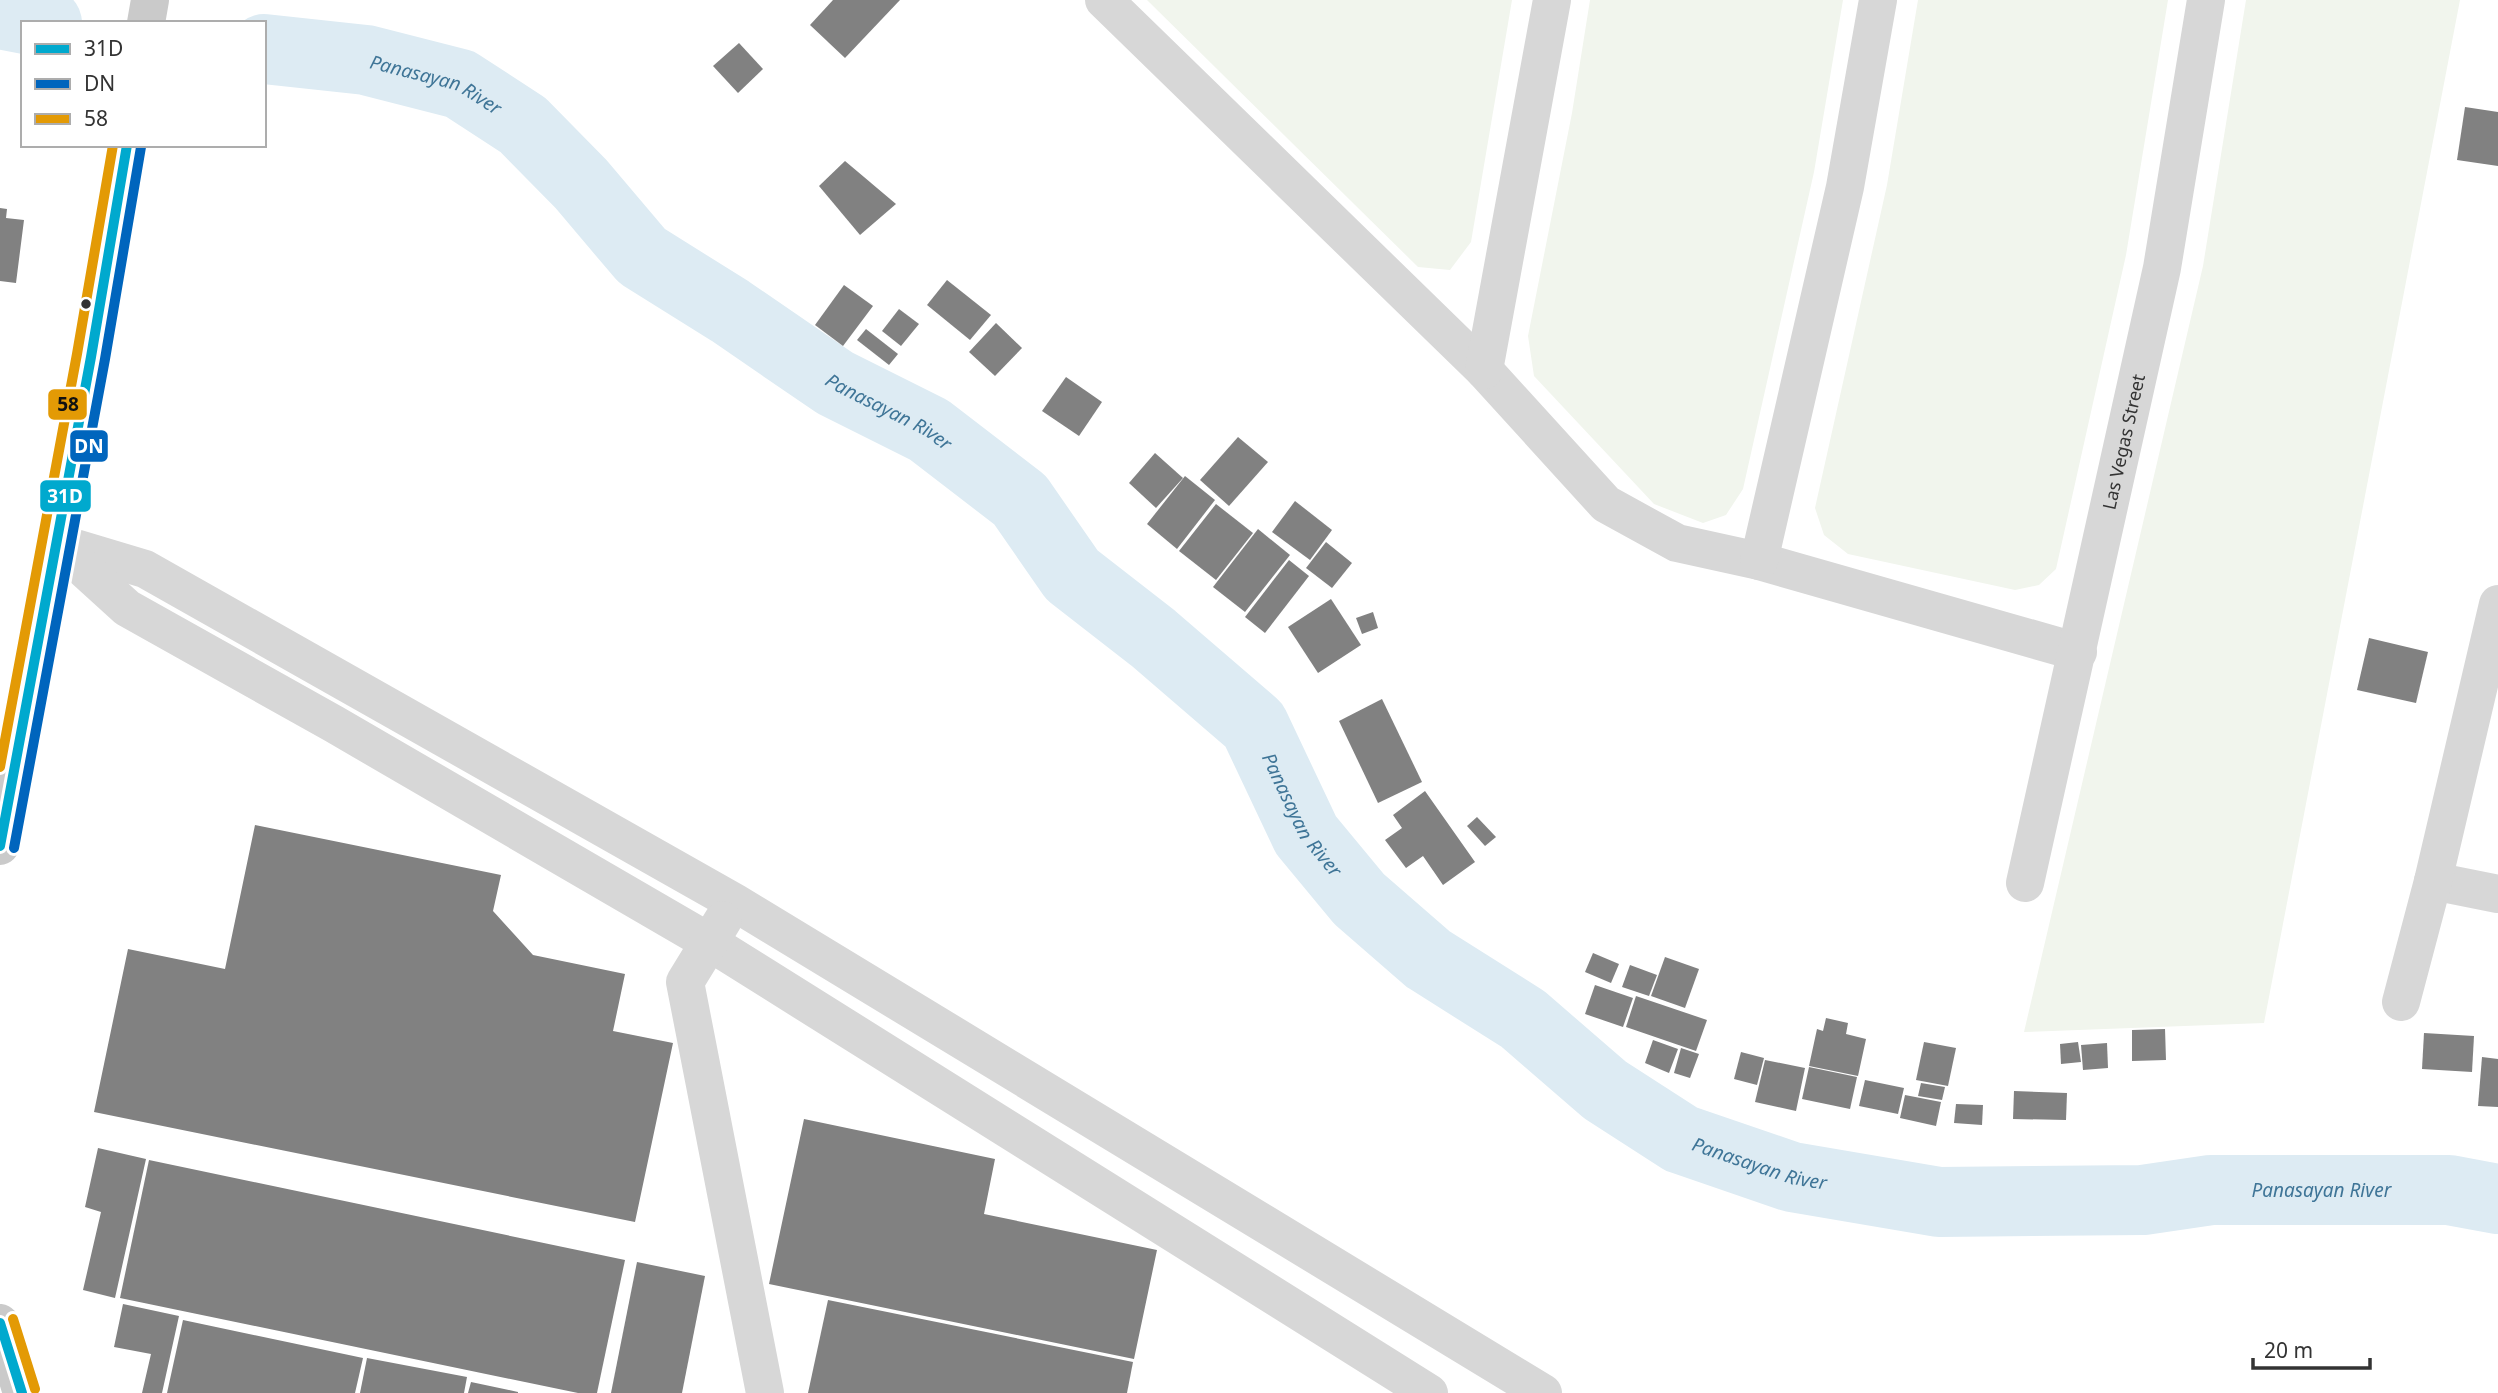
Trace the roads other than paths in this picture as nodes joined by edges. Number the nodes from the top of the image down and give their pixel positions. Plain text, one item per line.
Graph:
1 (150, 0) edge
2 (1104, 0) edge
3 (1552, 0) edge
4 (1878, 0) edge
5 (2206, 0) edge
6 (146, 21) edge
7 (125, 157) edge
8 (1484, 370) junction
9 (55, 542) junction
10 (1759, 561) junction
11 (2498, 604) edge
12 (2078, 652) junction
13 (2492, 660) edge
14 (0, 846) edge
15 (2433, 881) junction
16 (2025, 883) dead end
17 (2498, 894) edge
18 (734, 902) junction
19 (709, 942) junction
20 (2401, 1002) dead end
21 (0, 1323) edge
22 (22, 1393) edge
23 (765, 1393) edge
24 (1429, 1393) edge
25 (1543, 1393) edge

1 - 6 main road
2 - 8 street
3 - 8 street
4 - 10 street
5 - 12 street, Las Vegas Street
7 - 9 main road
8 - 10 street
9 - 14 main road
9 - 18 street
9 - 19 street
10 - 12 street
11 - 13 street
12 - 16 street, Las Vegas Street
13 - 15 street
15 - 17 street
15 - 20 street
18 - 19 street
18 - 25 street
19 - 23 street
19 - 24 street
21 - 22 main road

